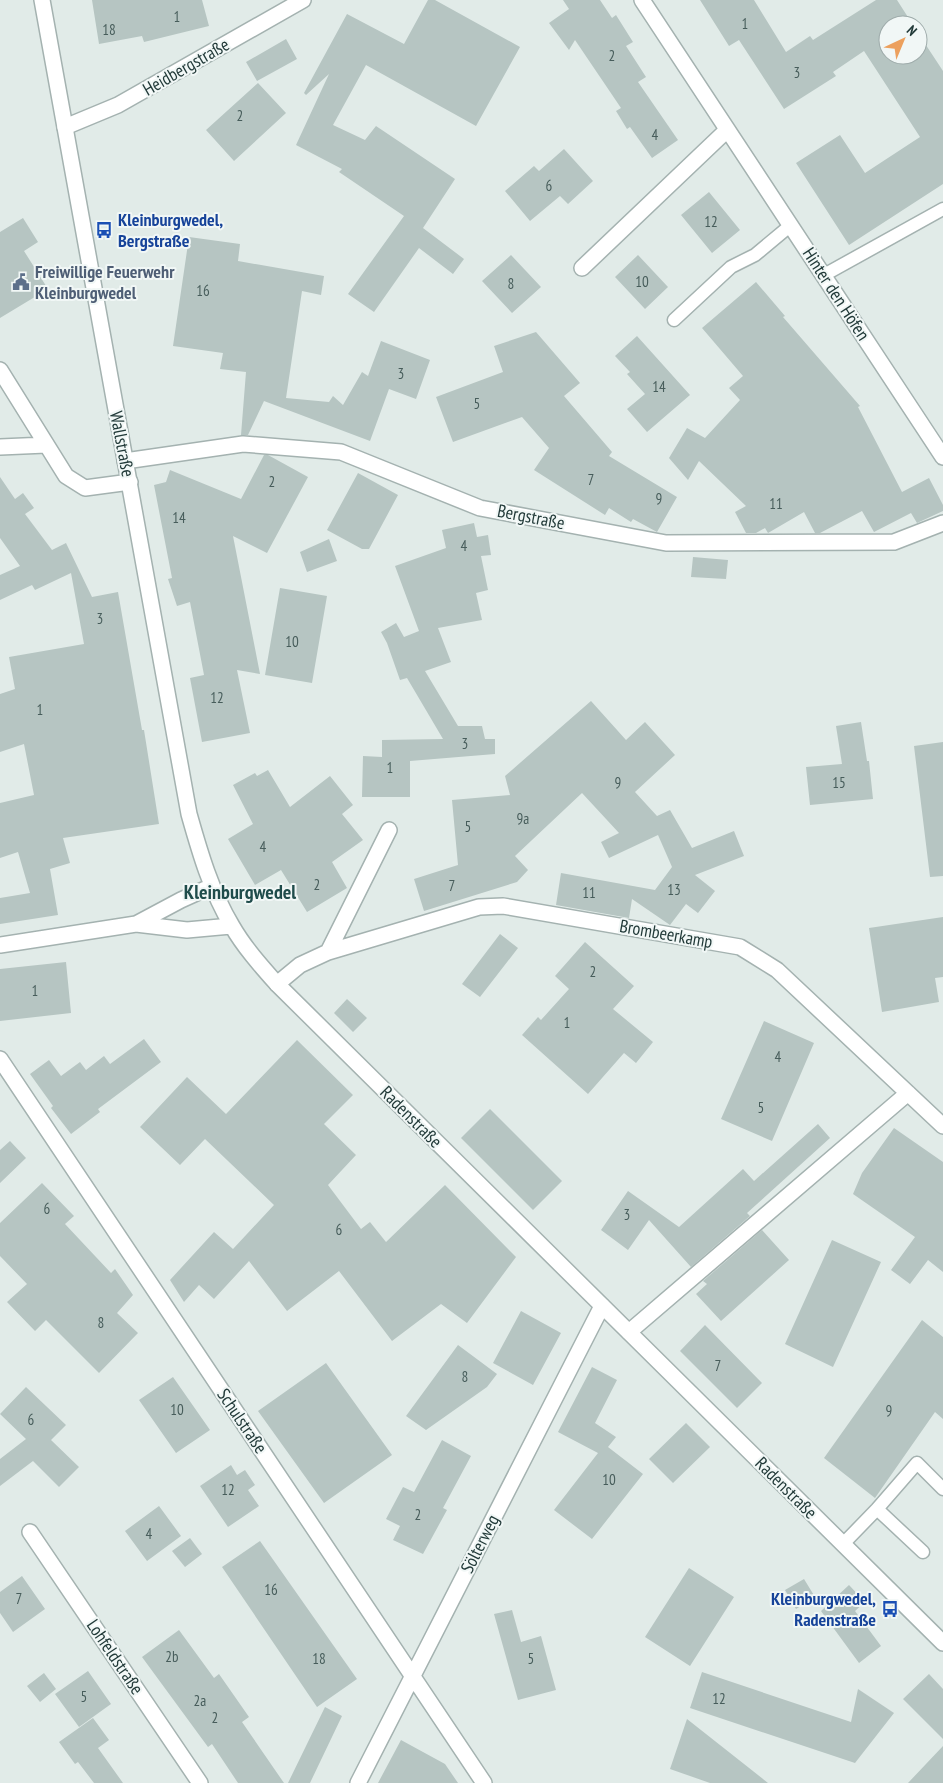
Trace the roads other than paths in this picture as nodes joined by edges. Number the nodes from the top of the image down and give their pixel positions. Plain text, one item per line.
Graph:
1 (42, 0) edge
2 (303, 0) edge
3 (642, 0) edge
4 (65, 127) junction
5 (728, 130) junction
6 (943, 209) edge
7 (791, 225) junction
8 (582, 268) dead end
9 (824, 275) junction
10 (674, 320) dead end
11 (0, 370) edge
12 (46, 445) junction
13 (0, 447) edge
14 (943, 457) edge
15 (125, 461) junction
16 (130, 482) junction
17 (943, 523) edge
18 (389, 830) dead end
19 (212, 886) junction
20 (136, 924) junction
21 (232, 926) junction
22 (0, 945) edge
23 (328, 952) junction
24 (277, 984) junction
25 (0, 1059) edge
26 (908, 1093) junction
27 (943, 1126) edge
28 (602, 1306) junction
29 (629, 1332) junction
30 (943, 1489) edge
31 (877, 1509) junction
32 (30, 1532) dead end
33 (843, 1544) junction
34 (923, 1552) dead end
35 (943, 1643) edge
36 (412, 1677) junction
37 (200, 1783) edge
38 (358, 1783) edge
39 (484, 1783) edge

1 - 4 street, Wallstraße
2 - 4 street, Heidbergstraße
3 - 5 street, Hinter den Höfen
4 - 15 street, Wallstraße
5 - 7 street, Hinter den Höfen
5 - 8 street
6 - 9 lane
7 - 9 street, Hinter den Höfen
7 - 10 lane
9 - 14 street, Hinter den Höfen
11 - 12 street
12 - 13 street
12 - 16 street
15 - 16 street, Wallstraße
15 - 17 street, Bergstraße
16 - 19 street, Wallstraße
18 - 23 street
19 - 20 street
19 - 21 street, Radenstraße
20 - 21 street
20 - 22 street
21 - 24 street, Radenstraße
23 - 24 street, Brombeerkamp
23 - 26 street, Brombeerkamp
24 - 28 street, Radenstraße
25 - 36 street, Schulstraße
26 - 27 street, Brombeerkamp
26 - 29 street
28 - 29 street, Radenstraße
28 - 36 street, Sölterweg
29 - 33 street, Radenstraße
30 - 31 lane
31 - 33 lane
31 - 34 lane
32 - 37 street, Lohfeldstraße
33 - 35 street, Radenstraße
36 - 38 street, Sölterweg
36 - 39 street, Schulstraße

